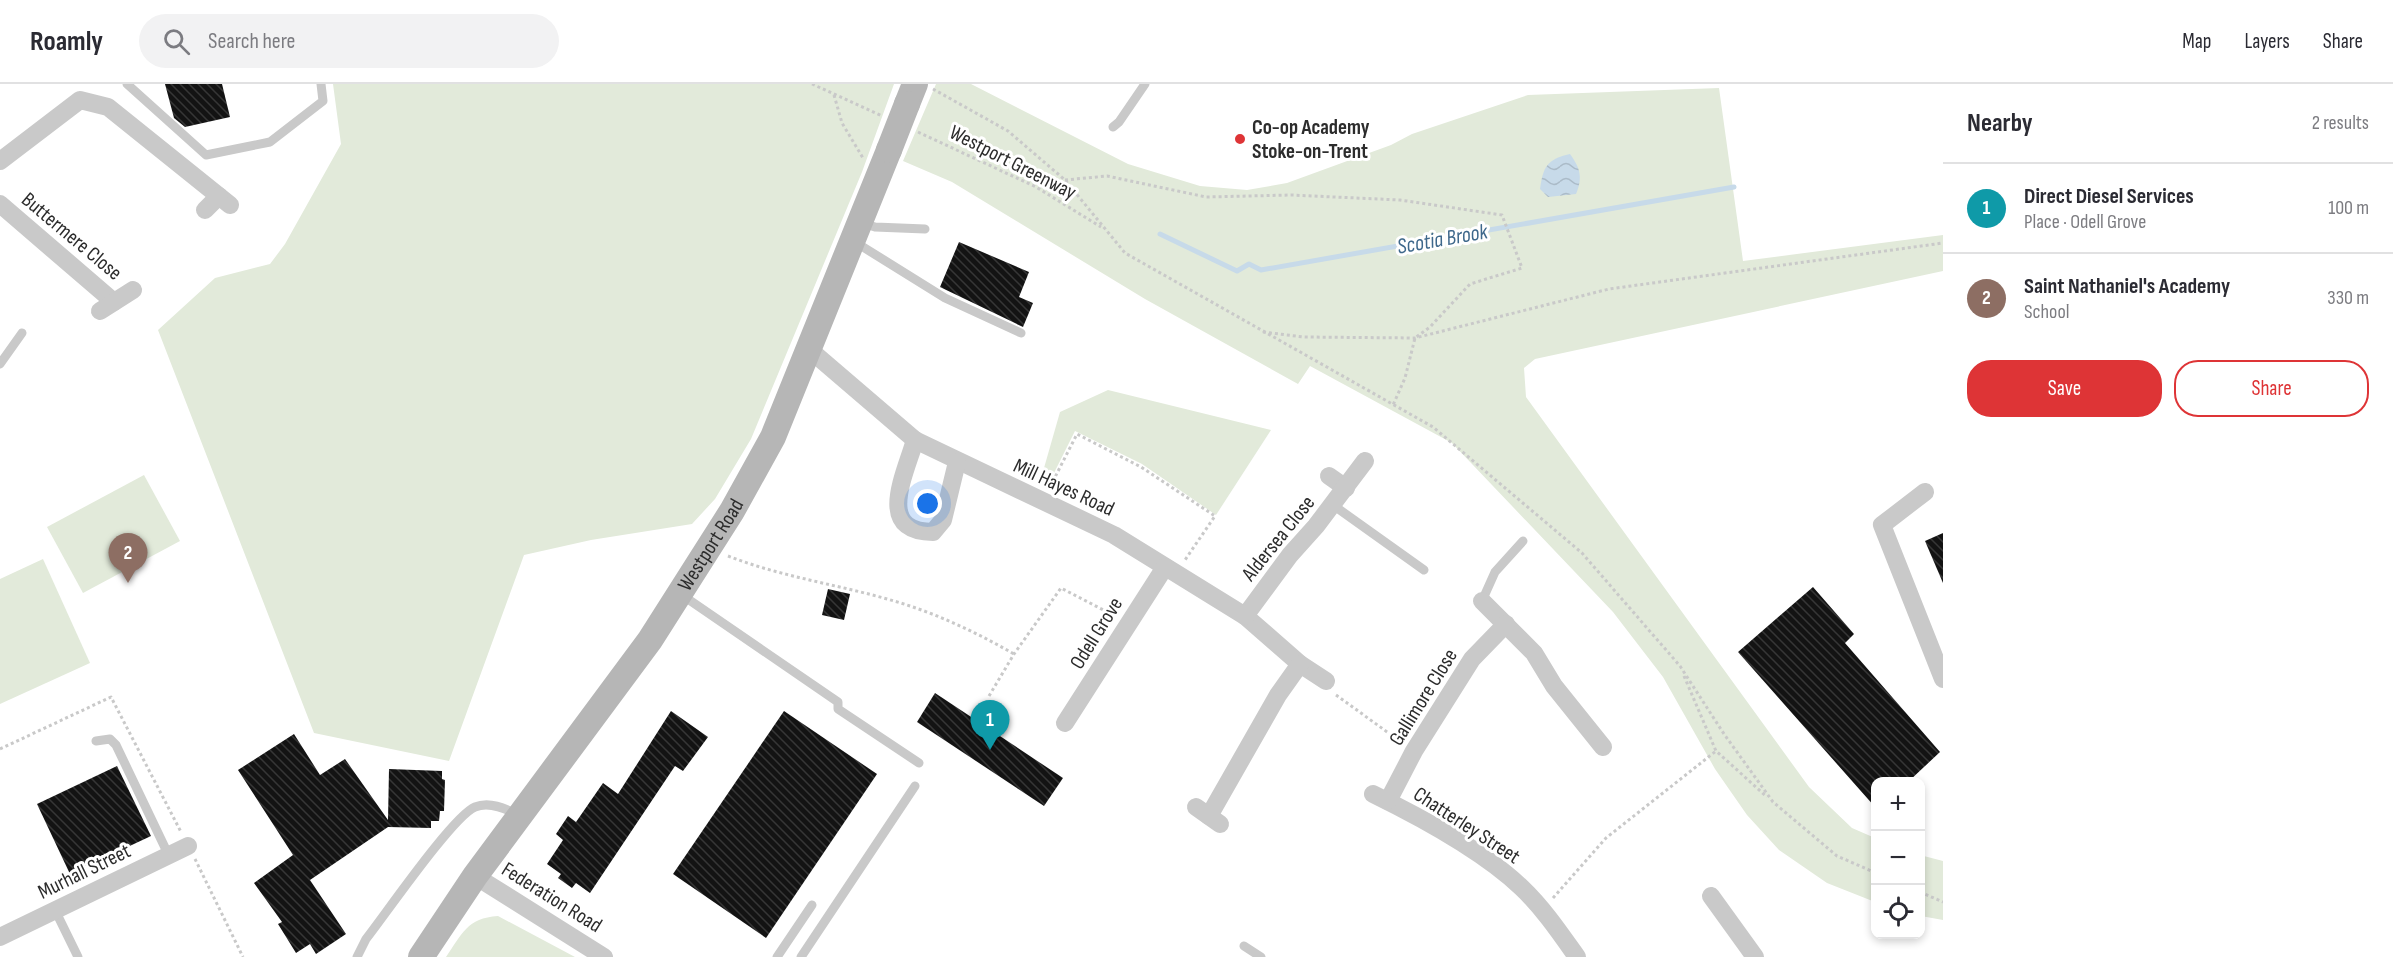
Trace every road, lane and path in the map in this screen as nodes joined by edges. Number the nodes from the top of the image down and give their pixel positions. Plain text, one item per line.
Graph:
1 (128, 84) edge
2 (321, 84) edge
3 (812, 84) edge
4 (924, 84) edge
5 (1145, 84) edge
6 (834, 95) junction
7 (903, 102) edge
8 (1113, 127) dead end
9 (916, 131) dead end
10 (0, 161) edge
11 (1065, 180) junction
12 (874, 185) junction
13 (0, 204) edge
14 (205, 210) dead end
15 (1105, 229) junction
16 (925, 230) dead end
17 (856, 232) junction
18 (1943, 243) edge
19 (133, 290) dead end
20 (1262, 331) junction
21 (22, 333) dead end
22 (1021, 333) dead end
23 (1415, 338) junction
24 (810, 350) junction
25 (0, 364) edge
26 (1393, 405) junction
27 (915, 440) junction
28 (1365, 461) dead end
29 (957, 462) junction
30 (1329, 476) dead end
31 (1346, 488) junction
32 (1925, 492) dead end
33 (1043, 502) junction
34 (1333, 505) junction
35 (1523, 541) dead end
36 (708, 549) junction
37 (1424, 570) dead end
38 (1170, 571) junction
39 (680, 594) junction
40 (1482, 601) joint
41 (1245, 616) junction
42 (1128, 623) junction
43 (1506, 624) junction
44 (1014, 654) junction
45 (1300, 664) junction
46 (1680, 666) junction
47 (1943, 679) edge
48 (1326, 681) joint
49 (989, 696) dead end
50 (1065, 723) dead end
51 (96, 741) dead end
52 (1603, 747) dead end
53 (1414, 751) junction
54 (1716, 751) junction
55 (919, 763) dead end
56 (915, 786) dead end
57 (1380, 798) joint
58 (1773, 802) junction
59 (519, 816) junction
60 (1208, 816) dead end
61 (188, 846) dead end
62 (169, 856) junction
63 (1871, 871) edge
64 (475, 876) junction
65 (1925, 894) edge
66 (1711, 896) dead end
67 (1943, 902) edge
68 (812, 905) dead end
69 (55, 910) junction
70 (1544, 912) junction
71 (0, 937) edge
72 (1244, 946) dead end
73 (78, 957) edge
74 (357, 957) edge
75 (421, 957) edge
76 (604, 957) edge
77 (777, 957) edge
78 (801, 957) edge
79 (1261, 957) edge
80 (1577, 957) edge
81 (1755, 957) edge

1 - 2 lane
3 - 6 path
4 - 11 path
5 - 8 lane
6 - 7 path
6 - 12 path
7 - 12 street, Westport Road, bridge
9 - 15 path, Westport Greenway
10 - 14 street
11 - 15 path
11 - 23 path
12 - 17 street, Westport Road
13 - 19 street, Buttermere Close
15 - 20 path
16 - 17 lane
17 - 22 lane
17 - 24 street, Westport Road
18 - 23 path
20 - 23 path
20 - 26 path
21 - 25 lane
23 - 26 path
24 - 27 street, Mill Hayes Road
24 - 36 street, Westport Road
26 - 46 path
27 - 29 street, Mill Hayes Road
27 - 29 street
28 - 31 street, Aldersea Close
29 - 33 street, Mill Hayes Road
30 - 31 street, Aldersea Close
31 - 34 street, Aldersea Close
32 - 47 street
33 - 38 street, Mill Hayes Road
33 - 38 path
34 - 37 lane
34 - 41 street, Aldersea Close
35 - 40 lane
36 - 39 street, Westport Road
36 - 44 path
38 - 41 street, Mill Hayes Road
38 - 42 street, Odell Grove
39 - 55 lane
39 - 59 street, Westport Road
40 - 43 street
41 - 45 street, Mill Hayes Road
42 - 44 path
42 - 50 street, Odell Grove
43 - 52 street
43 - 53 street, Gallimore Close
44 - 49 path
45 - 48 street, Mill Hayes Road
45 - 60 street
46 - 54 path
46 - 58 path
48 - 53 path
51 - 62 lane
53 - 57 street, Gallimore Close
54 - 58 path
54 - 70 path
56 - 78 lane
57 - 70 street, Chatterley Street
58 - 63 path
59 - 64 street, Westport Road
59 - 74 lane
61 - 62 street, Murhall Street
62 - 69 street, Murhall Street
64 - 75 street, Westport Road
64 - 76 street, Federation Road
65 - 67 path
66 - 81 street
68 - 77 lane
69 - 71 street, Murhall Street
69 - 73 lane
70 - 80 street, Chatterley Street
72 - 79 lane

